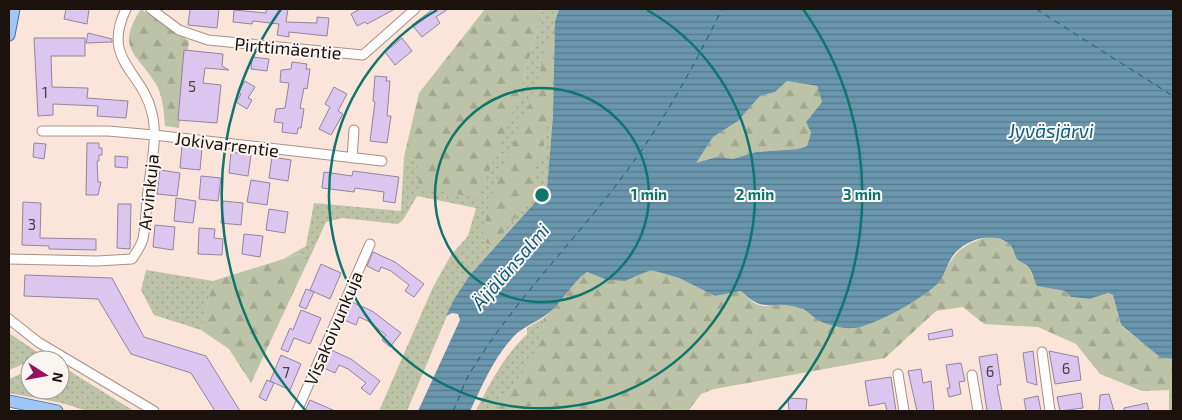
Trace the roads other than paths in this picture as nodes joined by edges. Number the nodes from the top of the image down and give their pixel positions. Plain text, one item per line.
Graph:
1 (14, 9) edge
2 (126, 9) edge
3 (151, 9) edge
4 (415, 9) edge
5 (9, 35) edge
6 (354, 130) dead end
7 (42, 131) dead end
8 (154, 135) junction
9 (352, 158) junction
10 (382, 161) dead end
11 (370, 244) dead end
12 (9, 259) edge
13 (9, 319) edge
14 (1042, 352) dead end
15 (898, 374) dead end
16 (972, 375) dead end
17 (9, 400) edge
18 (57, 411) edge
19 (154, 411) edge
20 (297, 411) edge
21 (904, 411) edge
22 (978, 411) edge
23 (1050, 411) edge

1 - 5 main road
2 - 8 street, Arvinkuja
3 - 4 street, Pirttimäentie
6 - 9 street
7 - 8 street, Jokivarrentie
8 - 9 street, Jokivarrentie
8 - 12 street, Arvinkuja
9 - 10 street, Jokivarrentie
11 - 20 street, Visakoivunkuja
13 - 19 street
14 - 23 street
15 - 21 street
16 - 22 street
17 - 18 main road

